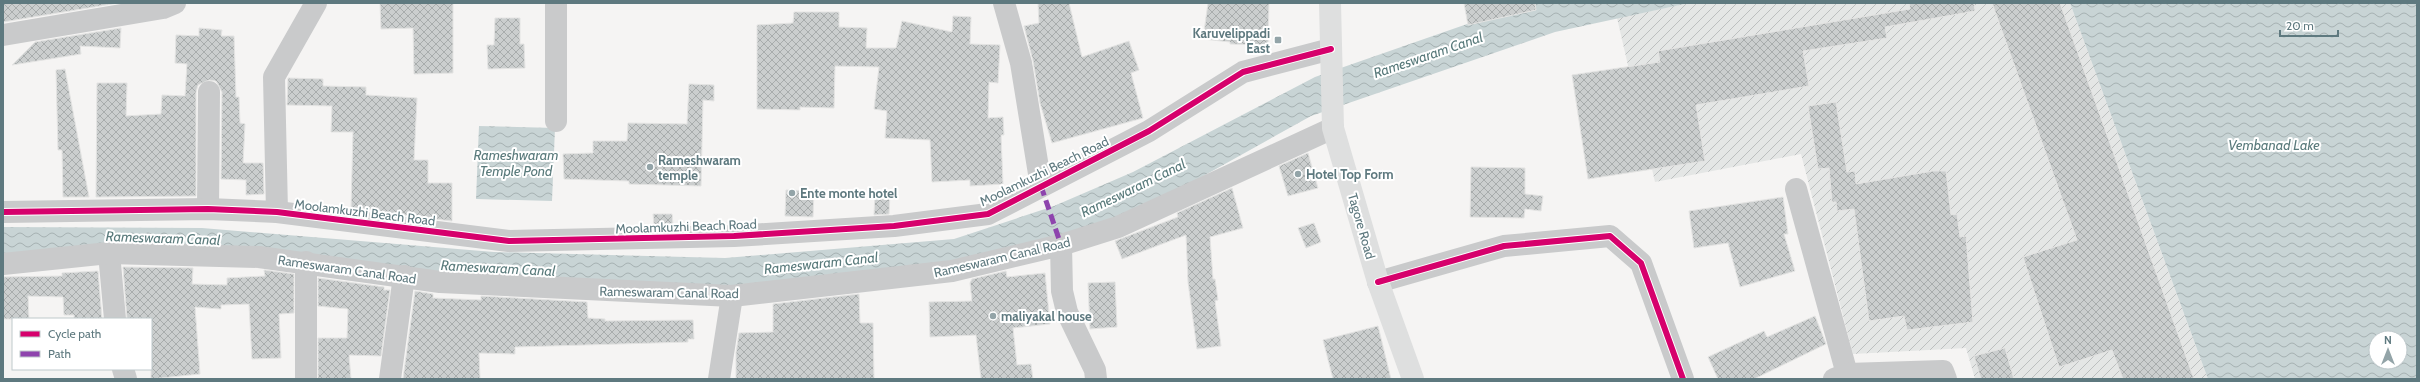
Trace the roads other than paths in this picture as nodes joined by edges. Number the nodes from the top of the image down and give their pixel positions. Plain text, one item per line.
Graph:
1 (175, 3) edge
2 (316, 3) edge
3 (556, 3) edge
4 (1004, 3) edge
5 (1330, 3) edge
6 (3, 35) edge
7 (1330, 59) junction
8 (209, 92) dead end
9 (556, 121) dead end
10 (1333, 124) junction
11 (1041, 186) junction
12 (1796, 189) dead end
13 (208, 210) junction
14 (3, 212) edge
15 (277, 212) junction
16 (1061, 245) junction
17 (109, 253) junction
18 (306, 262) junction
19 (3, 264) edge
20 (404, 276) junction
21 (1378, 282) junction
22 (732, 296) junction
23 (115, 318) edge
24 (1841, 376) edge
25 (306, 379) edge
26 (390, 379) edge
27 (719, 379) edge
28 (1096, 379) edge
29 (1413, 379) edge
30 (1683, 379) edge
31 (1946, 379) edge

1 - 6 street
2 - 15 street
3 - 9 street
4 - 11 street
5 - 7 main road, Tagore Road
7 - 10 main road, Tagore Road
7 - 11 street, Moolamkuzhi Beach Road
8 - 13 street
10 - 16 street, Rameswaram Canal Road
10 - 21 main road, Tagore Road
11 - 15 street, Moolamkuzhi Beach Road
12 - 24 street
13 - 14 street, Moolamkuzhi Beach Road
13 - 15 street, Moolamkuzhi Beach Road
16 - 22 street, Rameswaram Canal Road
16 - 28 street
17 - 18 street, Rameswaram Canal Road
17 - 19 street, Rameswaram Canal Road
17 - 23 street
18 - 20 street, Rameswaram Canal Road
18 - 25 street
20 - 22 street, Rameswaram Canal Road
20 - 26 street
21 - 29 main road, Tagore Road
21 - 30 street
22 - 27 street
24 - 31 street

